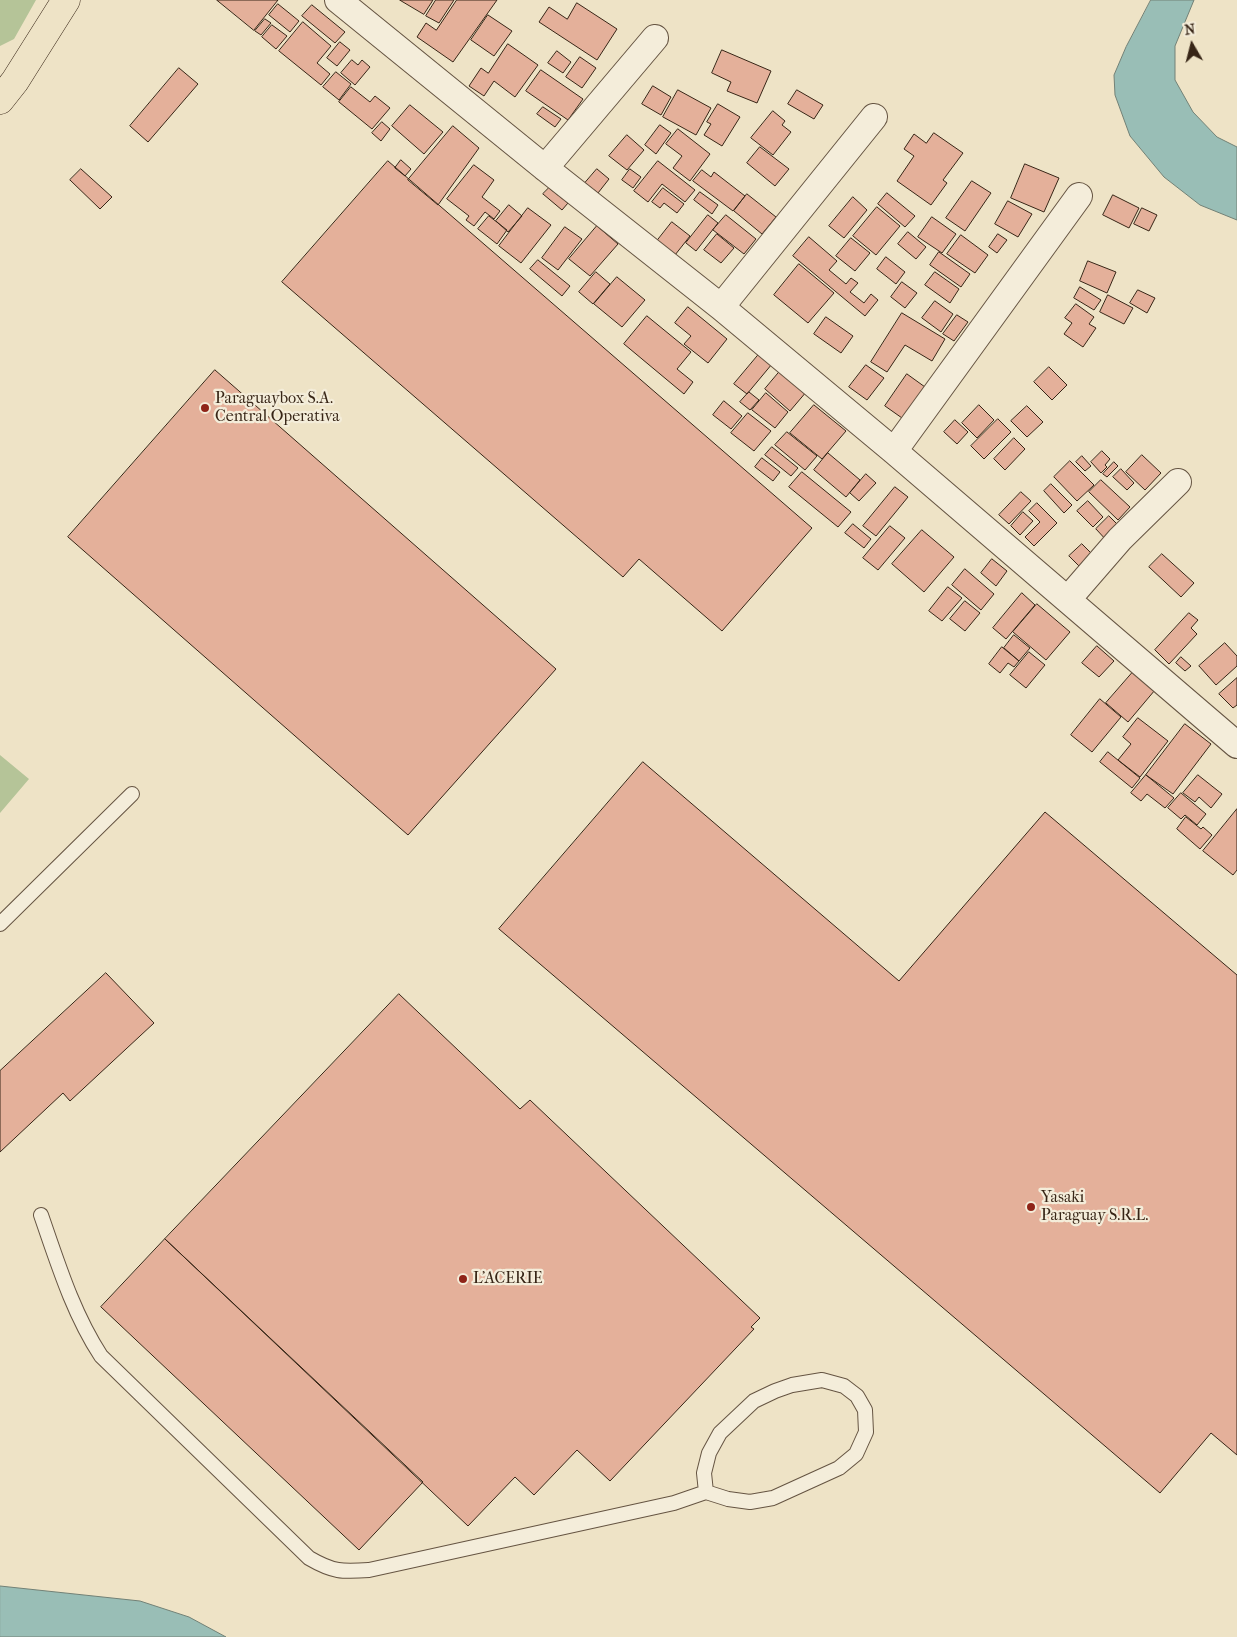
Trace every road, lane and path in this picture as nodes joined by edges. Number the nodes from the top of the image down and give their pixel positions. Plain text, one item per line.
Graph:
1 (66, 0) edge
2 (338, 0) edge
3 (655, 38) dead end
4 (5, 85) edge
5 (874, 118) dead end
6 (545, 168) junction
7 (1079, 196) dead end
8 (721, 307) junction
9 (894, 451) junction
10 (1178, 482) dead end
11 (1068, 600) junction
12 (1237, 744) edge
13 (132, 794) dead end
14 (0, 924) edge
15 (41, 1215) dead end
16 (706, 1492) junction

1 - 4 main road
2 - 6 street
3 - 6 street
5 - 8 street
6 - 8 street
7 - 9 street
8 - 9 street
9 - 11 street
10 - 11 street
11 - 12 street
13 - 14 lane
15 - 16 lane
16 - 16 lane

